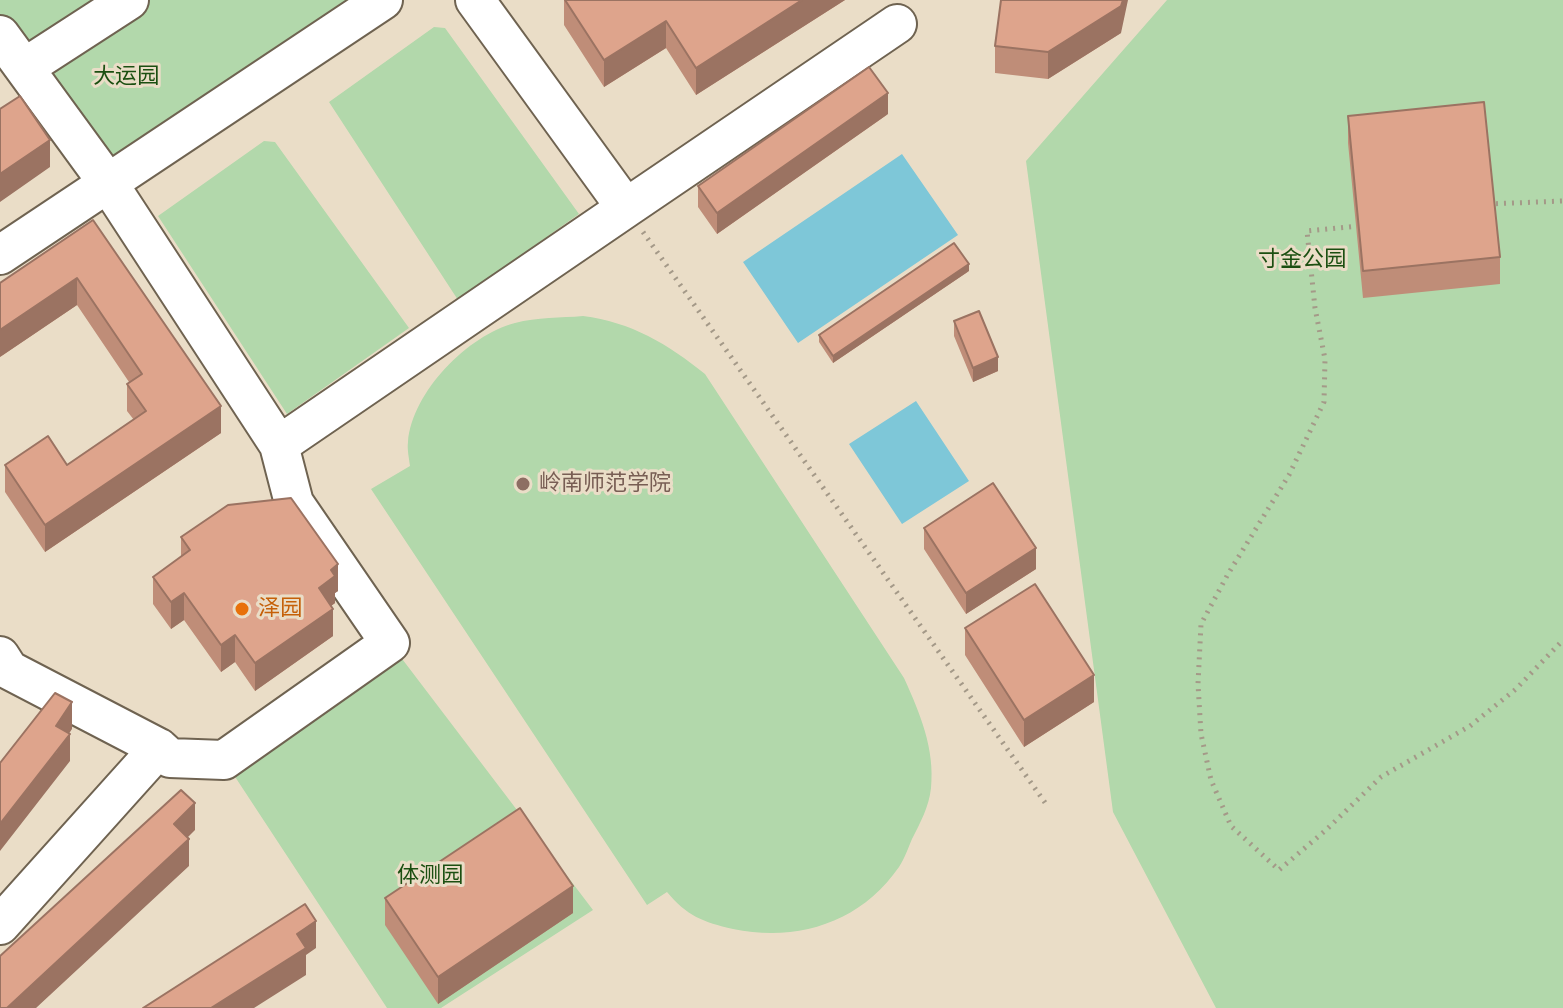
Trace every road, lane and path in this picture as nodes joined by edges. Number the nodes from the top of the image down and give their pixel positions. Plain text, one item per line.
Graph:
1 (129, 0) edge
2 (383, 0) edge
3 (475, 0) edge
4 (897, 24) dead end
5 (0, 35) edge
6 (24, 68) junction
7 (108, 183) junction
8 (1563, 201) edge
9 (1477, 205) edge
10 (626, 208) junction
11 (1364, 225) edge
12 (0, 255) edge
13 (279, 445) junction
14 (1563, 640) edge
15 (0, 656) edge
16 (159, 748) junction
17 (1046, 804) dead end
18 (0, 925) edge

1 - 6 street
2 - 7 street
3 - 10 street
4 - 10 street
5 - 6 street
6 - 7 street
7 - 12 street
7 - 13 street
8 - 9 path
10 - 13 street
10 - 17 path
11 - 14 path
13 - 16 street
15 - 16 street
16 - 18 street

